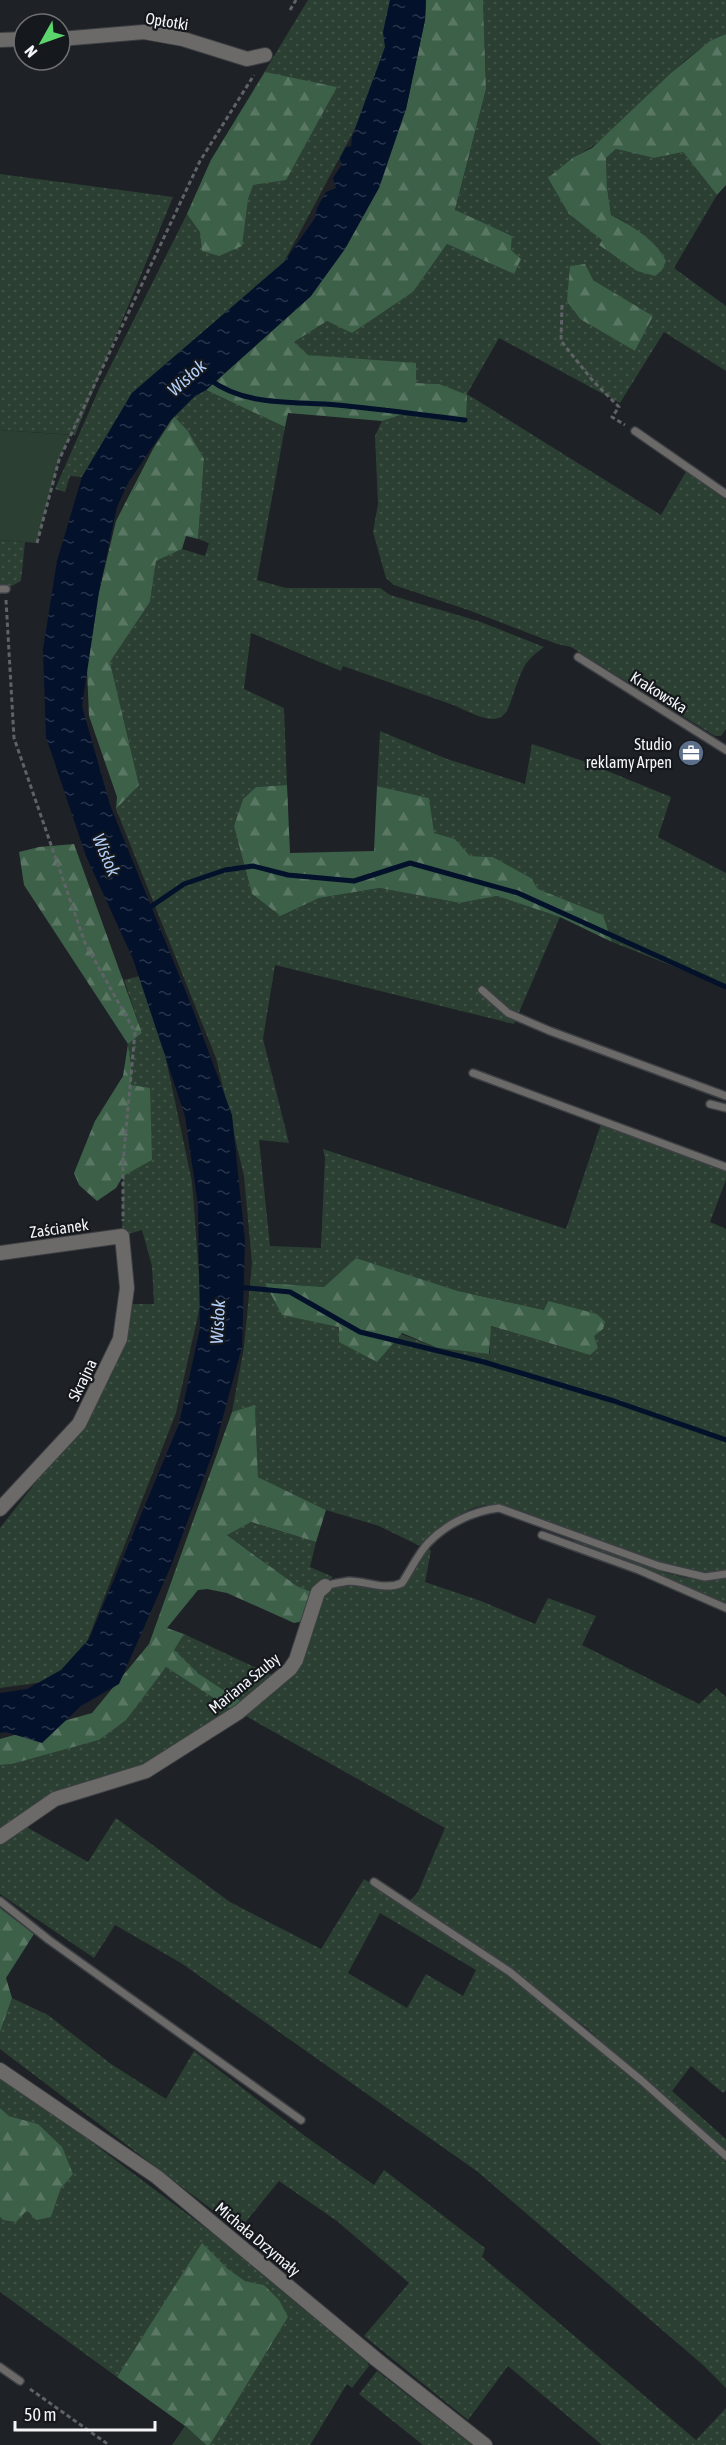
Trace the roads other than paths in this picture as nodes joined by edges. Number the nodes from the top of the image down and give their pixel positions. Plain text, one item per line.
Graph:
1 (72, 38) edge
2 (265, 55) road end
3 (635, 431) road end
4 (726, 495) edge
5 (578, 657) dead end
6 (726, 750) edge
7 (482, 990) dead end
8 (473, 1073) dead end
9 (726, 1096) edge
10 (710, 1104) dead end
11 (726, 1108) edge
12 (726, 1167) edge
13 (122, 1236) joint
14 (0, 1253) edge
15 (0, 1509) edge
16 (542, 1534) dead end
17 (726, 1574) edge
18 (325, 1586) joint
19 (726, 1608) edge
20 (0, 1837) edge
21 (375, 1882) dead end
22 (0, 1901) edge
23 (0, 2070) edge
24 (301, 2120) dead end
25 (726, 2156) edge
26 (0, 2367) edge
27 (20, 2381) road end
28 (485, 2445) edge

1 - 2 street, Opłotki
3 - 4 lane
5 - 6 lane, Krakowska
7 - 9 lane
8 - 12 lane
10 - 11 lane
13 - 14 street, Zaścianek
13 - 15 street, Skrajna
16 - 19 lane
17 - 18 lane, Mariana Szuby
18 - 20 street, Mariana Szuby
21 - 25 lane
22 - 24 lane
23 - 28 street, Michała Drzymały
26 - 27 lane

